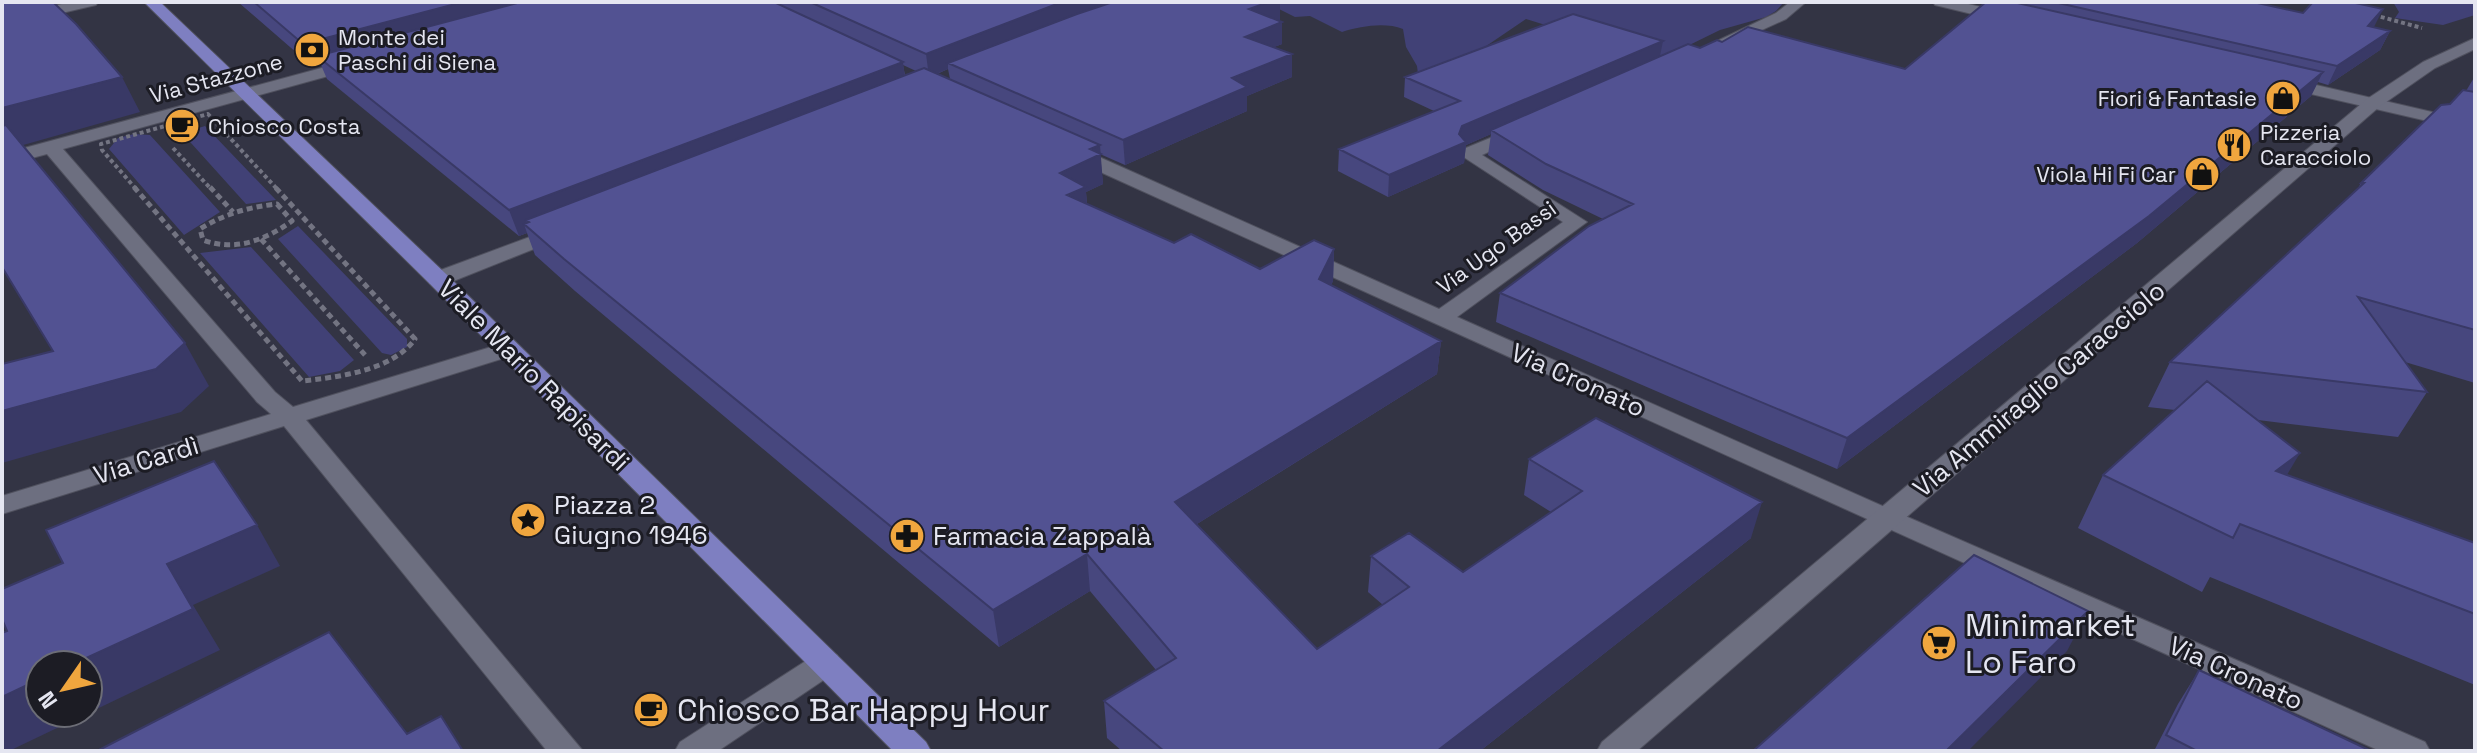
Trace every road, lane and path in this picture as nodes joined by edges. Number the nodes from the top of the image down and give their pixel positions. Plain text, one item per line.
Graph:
1 (91, 2) edge
2 (151, 2) edge
3 (1799, 2) edge
4 (1940, 2) edge
5 (2363, 13) edge
6 (2015, 20) edge
7 (2, 22) edge
8 (2435, 31) dead end
9 (2475, 43) edge
10 (1710, 48) edge
11 (368, 61) edge
12 (2272, 80) edge
13 (247, 94) junction
14 (2373, 103) junction
15 (1539, 122) edge
16 (153, 127) junction
17 (2475, 127) edge
18 (1056, 145) edge
19 (51, 147) junction
20 (2, 160) edge
21 (295, 208) junction
22 (286, 211) junction
23 (233, 212) junction
24 (582, 223) edge
25 (261, 239) junction
26 (203, 240) junction
27 (185, 246) junction
28 (438, 279) junction
29 (1440, 318) junction
30 (415, 339) dead end
31 (509, 349) junction
32 (374, 364) dead end
33 (302, 381) dead end
34 (289, 416) junction
35 (2, 505) edge
36 (1886, 519) junction
37 (826, 663) junction
38 (902, 747) edge
39 (566, 751) edge
40 (692, 751) edge
41 (1614, 751) edge
42 (2413, 751) edge

1 - 7 street
2 - 13 main road, Viale Mario Rapisardi
3 - 10 street
4 - 6 street
5 - 8 path
9 - 14 street, Via Ammiraglio Caracciolo
11 - 13 street, Via Stazzone
12 - 14 street
13 - 19 street, Via Stazzone
13 - 28 main road, Viale Mario Rapisardi
14 - 17 street
14 - 36 street, Via Ammiraglio Caracciolo
15 - 29 street, Via Ugo Bassi
16 - 21 path
16 - 23 path
16 - 27 path
18 - 29 street, Via Cronato
19 - 20 street, Via Stazzone
19 - 34 street
21 - 22 path
21 - 30 path
22 - 23 path
22 - 25 path
23 - 26 path
24 - 28 street
25 - 26 path
25 - 32 path
26 - 27 path
27 - 33 path
28 - 31 main road, Viale Mario Rapisardi
29 - 36 street, Via Cronato
31 - 34 street, Via Cardì
31 - 37 main road, Viale Mario Rapisardi
34 - 35 street, Via Cardì
34 - 39 street
36 - 41 street, Via Ammiraglio Caracciolo
36 - 42 street, Via Cronato
37 - 38 main road, Viale Mario Rapisardi
37 - 40 street

